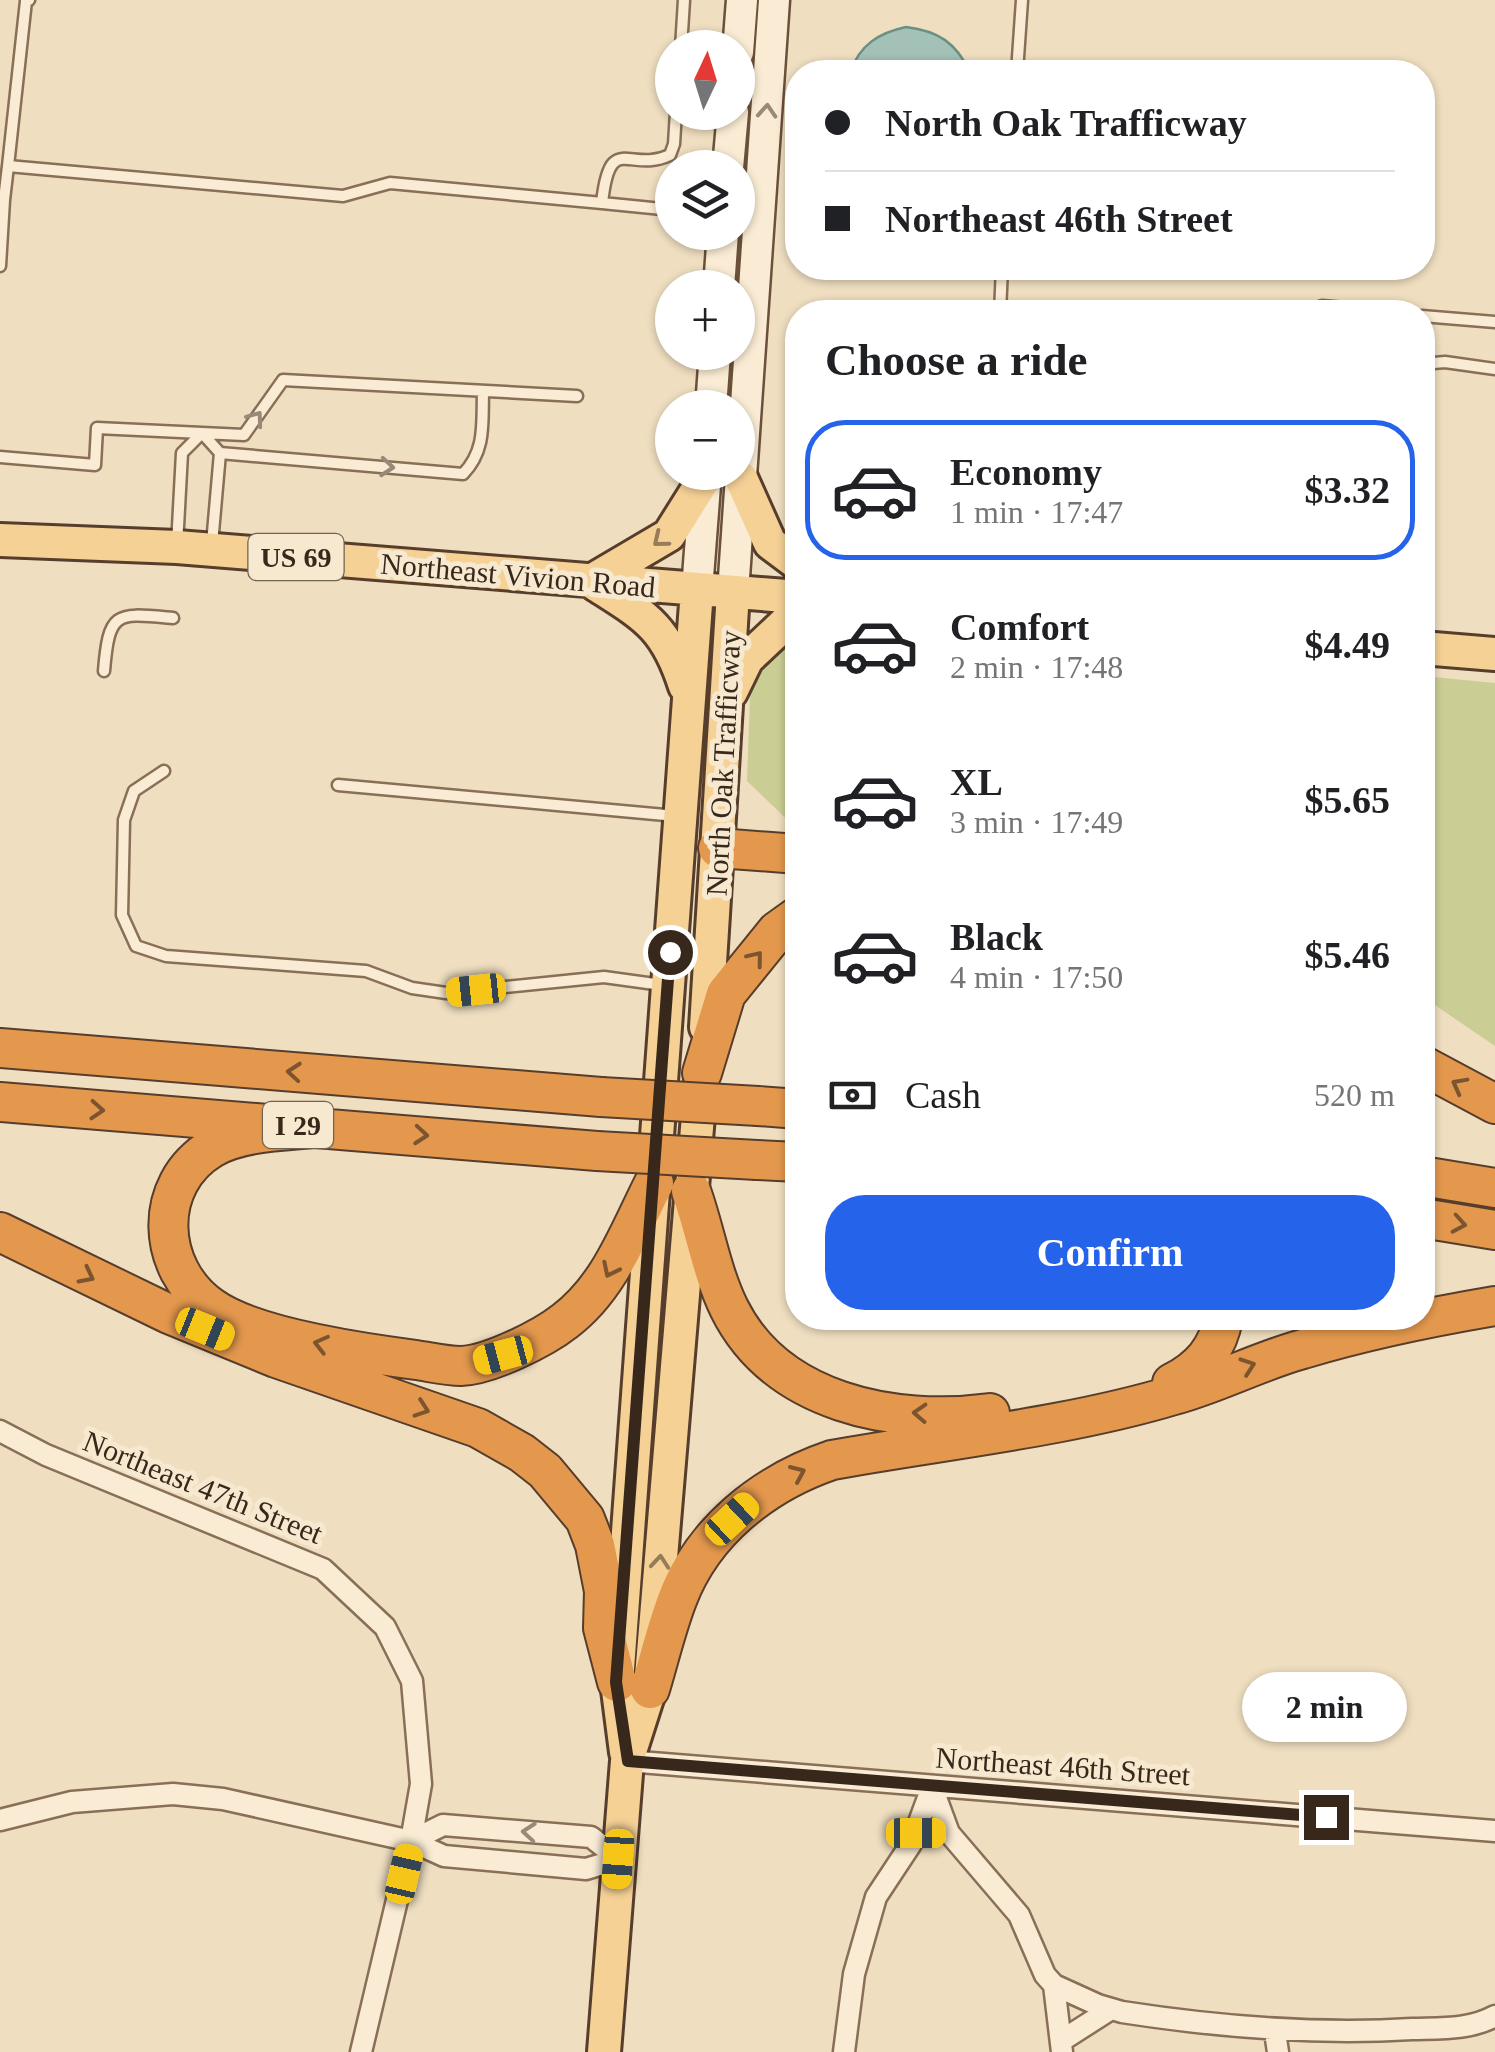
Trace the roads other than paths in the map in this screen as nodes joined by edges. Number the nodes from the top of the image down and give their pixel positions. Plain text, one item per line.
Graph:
1 (29, 0) edge
2 (684, 0) edge
3 (742, 0) edge
4 (774, 0) edge
5 (1022, 0) edge
6 (682, 30) edge
7 (740, 30) edge
8 (1018, 60) edge
9 (675, 130) edge
10 (754, 150) edge
11 (8, 166) junction
12 (2, 200) edge
13 (602, 203) junction
14 (655, 208) edge
15 (744, 250) edge
16 (0, 266) edge
17 (1435, 317) edge
18 (1495, 322) edge
19 (1435, 363) edge
20 (1495, 369) edge
21 (742, 390) edge
22 (484, 393) junction
23 (577, 396) dead end
24 (202, 433) junction
25 (220, 453) junction
26 (0, 458) edge
27 (696, 490) edge
28 (705, 490) edge
29 (740, 490) edge
30 (746, 490) edge
31 (0, 540) edge
32 (177, 547) junction
33 (212, 550) junction
34 (785, 554) edge
35 (591, 582) junction
36 (697, 590) junction
37 (732, 592) junction
38 (785, 596) edge
39 (174, 618) dead end
40 (785, 623) edge
41 (1435, 649) edge
42 (1495, 654) edge
43 (104, 671) dead end
44 (690, 698) junction
45 (727, 700) junction
46 (164, 770) dead end
47 (338, 785) dead end
48 (681, 816) junction
49 (718, 848) junction
50 (785, 853) edge
51 (785, 925) edge
52 (668, 986) junction
53 (709, 997) junction
54 (0, 1028) edge
55 (0, 1048) edge
56 (89, 1055) junction
57 (1435, 1073) edge
58 (702, 1074) junction
59 (0, 1102) edge
60 (1495, 1104) edge
61 (785, 1109) edge
62 (324, 1127) junction
63 (785, 1161) edge
64 (1435, 1178) edge
65 (654, 1182) junction
66 (1495, 1188) edge
67 (691, 1191) junction
68 (1435, 1220) edge
69 (1495, 1230) edge
70 (0, 1232) edge
71 (1495, 1306) edge
72 (1435, 1317) edge
73 (1219, 1330) edge
74 (1374, 1330) edge
75 (0, 1432) edge
76 (633, 1686) junction
77 (628, 1761) junction
78 (932, 1787) junction
79 (0, 1820) edge
80 (1495, 1831) edge
81 (916, 1833) junction
82 (949, 1834) junction
83 (411, 1842) junction
84 (618, 1859) junction
85 (1054, 1984) junction
86 (1110, 2009) junction
87 (1495, 2016) edge
88 (1341, 2034) junction
89 (1277, 2042) edge
90 (1061, 2047) edge
91 (361, 2052) edge
92 (604, 2052) edge
93 (844, 2052) edge
94 (1324, 2052) edge

1 - 11 lane
2 - 6 lane
3 - 7 main road
10 -> 4 main road, North Oak Trafficway
5 - 8 lane
9 - 13 lane
11 - 12 lane
11 - 13 lane
12 - 16 lane
13 - 14 lane
15 - 21 main road, North Oak Trafficway
17 - 18 lane
19 - 20 lane
22 - 23 lane
24 -> 22 lane
25 -> 22 lane
24 - 25 lane
24 - 26 lane
24 - 32 lane
25 - 33 lane
27 -> 35 main road
28 - 36 main road, North Oak Trafficway
29 - 37 main road, North Oak Trafficway
30 - 34 main road
31 - 32 main road, Northeast Vivion Road / US 69
32 - 33 main road, Northeast Vivion Road / US 69
33 - 35 main road, Northeast Vivion Road / US 69
35 - 36 main road, Northeast Vivion Road / US 69
35 - 44 main road
36 - 37 main road, Northeast Vivion Road / US 69
36 - 44 main road, North Oak Trafficway
36 - 53 main road
37 - 38 main road, Northeast Vivion Road / US 69
37 - 45 main road, North Oak Trafficway
39 - 43 lane
40 - 45 main road
41 - 42 main road
44 - 48 main road, North Oak Trafficway
45 - 49 main road, North Oak Trafficway
46 - 52 lane
47 - 48 lane
48 - 52 main road, North Oak Trafficway
49 - 50 highway
49 - 53 main road, North Oak Trafficway
58 -> 51 highway
52 - 65 main road, North Oak Trafficway
53 - 58 main road, North Oak Trafficway
54 - 56 highway
55 - 56 highway, I 29
61 -> 56 highway, I 29, bridge
60 -> 57 highway
58 - 67 main road, North Oak Trafficway
59 -> 62 highway, I 29
62 -> 63 highway, I 29, bridge
65 -> 62 highway
64 - 66 highway
65 - 76 main road, North Oak Trafficway
73 -> 67 highway
76 -> 67 main road, North Oak Trafficway
68 -> 69 highway
70 -> 76 highway
72 -> 71 highway
76 -> 74 highway
75 - 83 street, Northeast 47th Street
76 - 77 main road, North Oak Trafficway
77 - 78 street, Northeast 46th Street
77 - 84 main road, North Oak Trafficway
78 - 80 street, Northeast 46th Street
78 - 81 street
78 - 82 street
79 - 83 street
81 - 82 street
81 - 93 street
82 - 85 street
83 - 84 street
84 -> 83 street
83 - 91 street, Northeast 47th Street
84 - 92 main road, North Oak Trafficway
85 - 86 street
85 - 90 street
86 - 89 street
86 - 90 street
87 - 88 street
88 - 89 street
88 - 94 street

